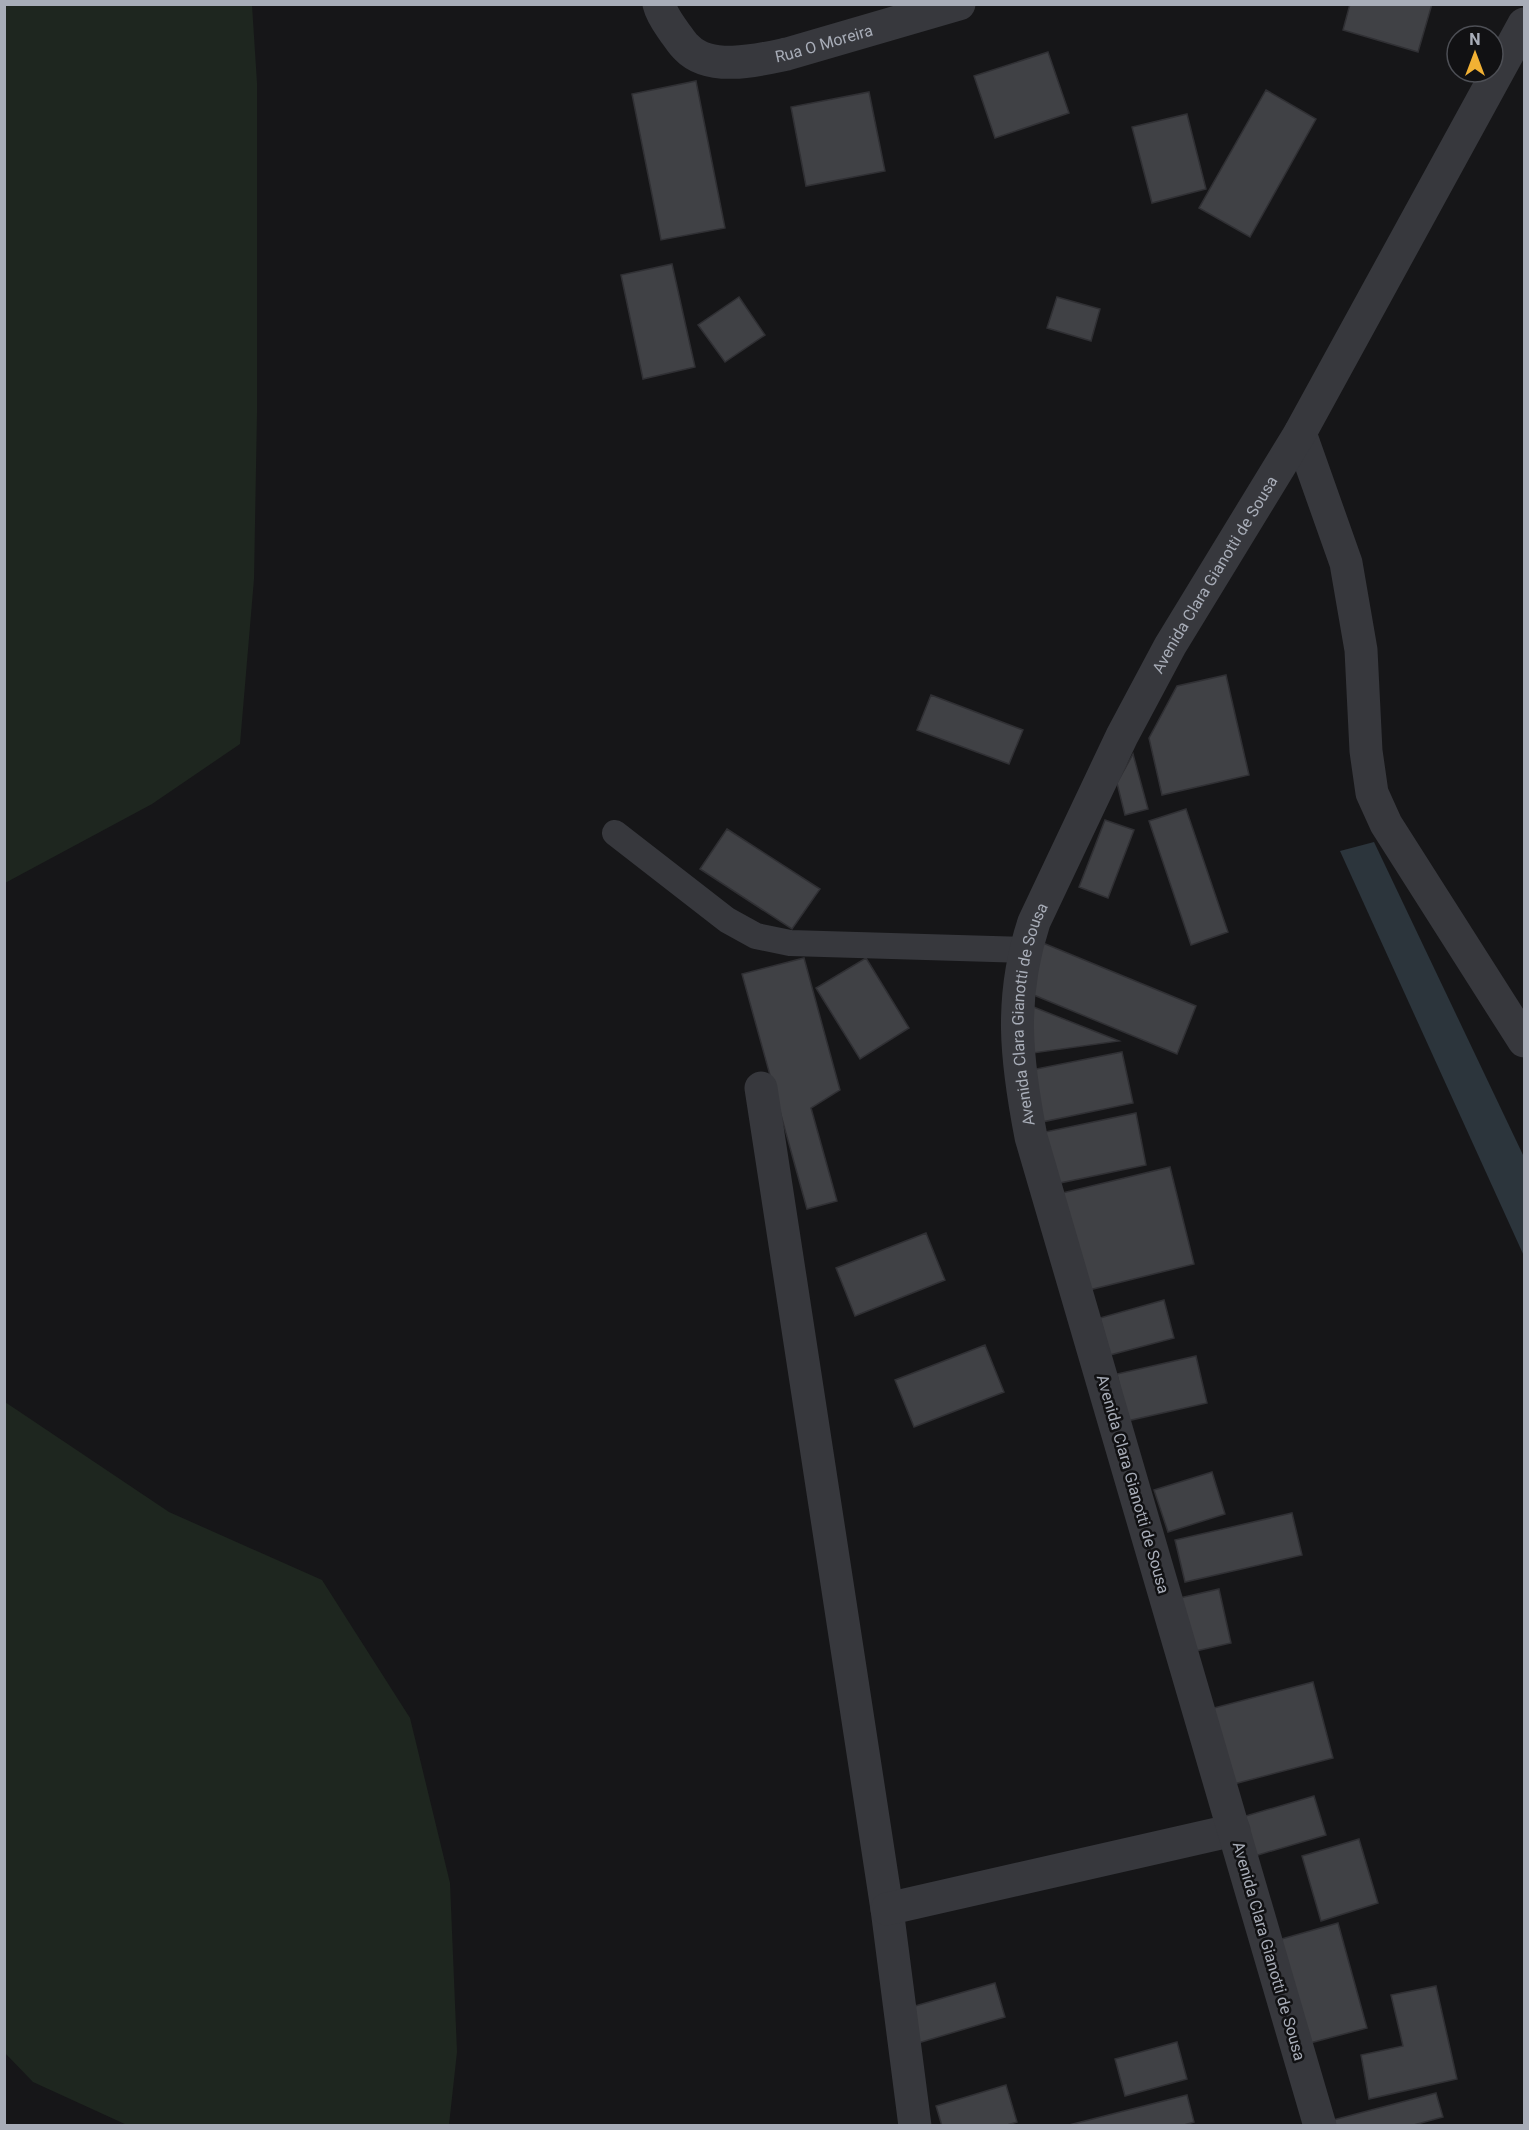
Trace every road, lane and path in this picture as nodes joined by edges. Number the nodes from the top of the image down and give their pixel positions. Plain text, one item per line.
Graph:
1 (659, 4) edge
2 (959, 4) edge
3 (1524, 24) edge
4 (1300, 433) junction
5 (615, 833) dead end
6 (1025, 950) junction
7 (1524, 1041) edge
8 (761, 1088) dead end
9 (1234, 1830) junction
10 (886, 1909) junction
11 (915, 2126) edge
12 (1320, 2126) edge

1 - 2 street, Rua O Moreira
3 - 4 street, Avenida Clara Gianotti de Sousa
4 - 6 street, Avenida Clara Gianotti de Sousa
4 - 7 street
5 - 6 lane
6 - 9 street, Avenida Clara Gianotti de Sousa
8 - 10 street
9 - 10 street
9 - 12 street, Avenida Clara Gianotti de Sousa
10 - 11 street

